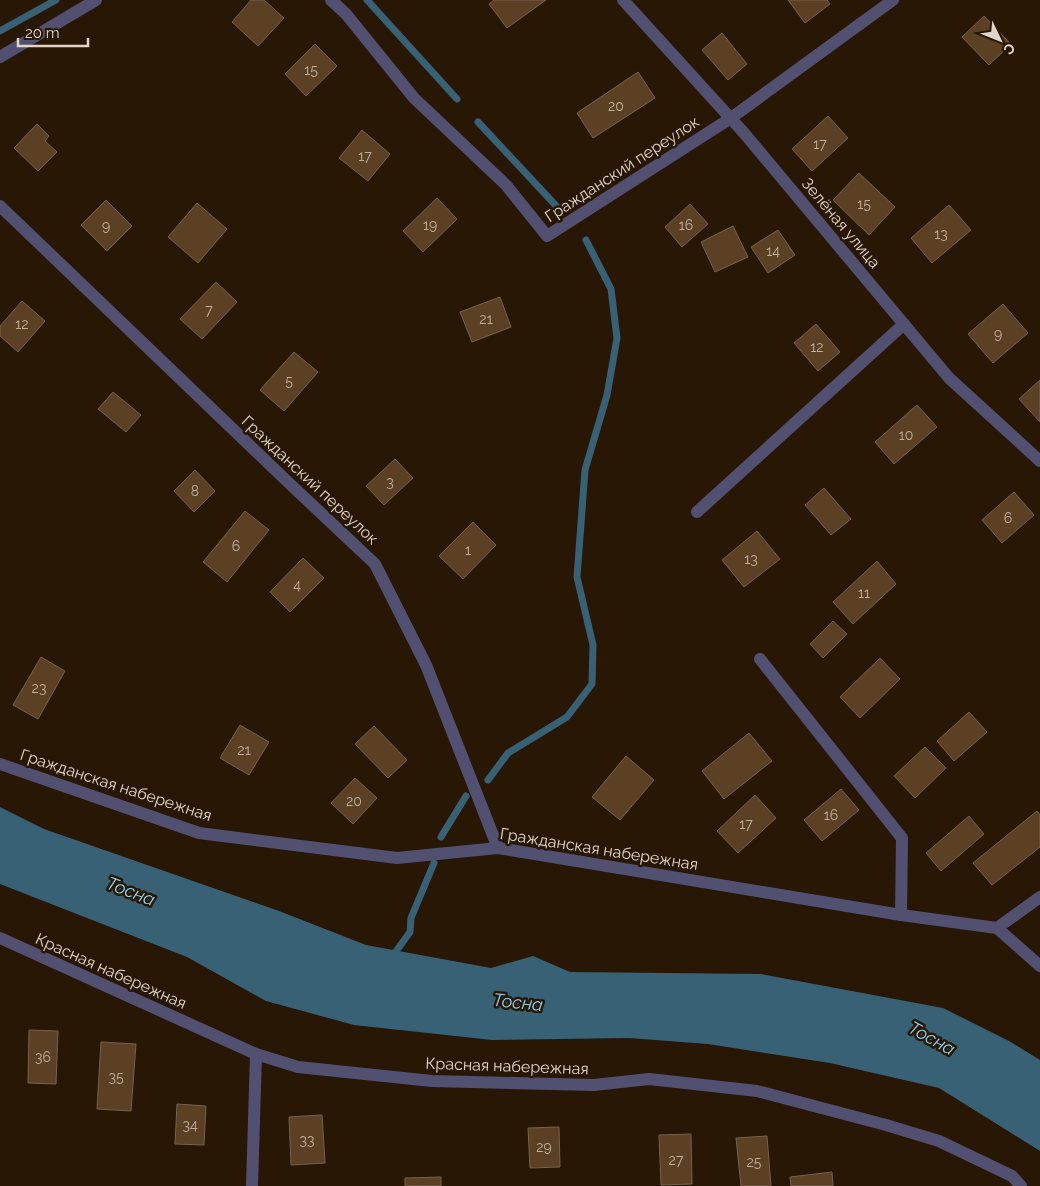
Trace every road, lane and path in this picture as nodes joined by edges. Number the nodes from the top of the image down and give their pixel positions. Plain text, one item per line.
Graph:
1 (96, 0) edge
2 (331, 0) edge
3 (622, 0) edge
4 (893, 0) edge
5 (0, 57) edge
6 (731, 118) junction
7 (0, 206) edge
8 (904, 324) junction
9 (1040, 461) edge
10 (697, 512) dead end
11 (760, 659) dead end
12 (0, 764) edge
13 (498, 848) junction
14 (1040, 897) edge
15 (901, 915) junction
16 (996, 928) junction
17 (0, 938) edge
18 (1040, 966) edge
19 (256, 1054) junction
20 (252, 1186) edge
21 (1021, 1186) edge

1 - 5 street
2 - 6 street, Гражданский переулок
3 - 6 street, Зелёная улица
4 - 6 street
6 - 8 street, Зелёная улица
7 - 13 street, Гражданский переулок
8 - 9 street, Зелёная улица
8 - 10 street
11 - 15 street
12 - 13 street, Гражданская набережная
13 - 15 street, Гражданская набережная
14 - 16 street
15 - 16 street, Гражданская набережная
16 - 18 street
17 - 19 street, Красная набережная
19 - 20 street
19 - 21 street, Красная набережная

